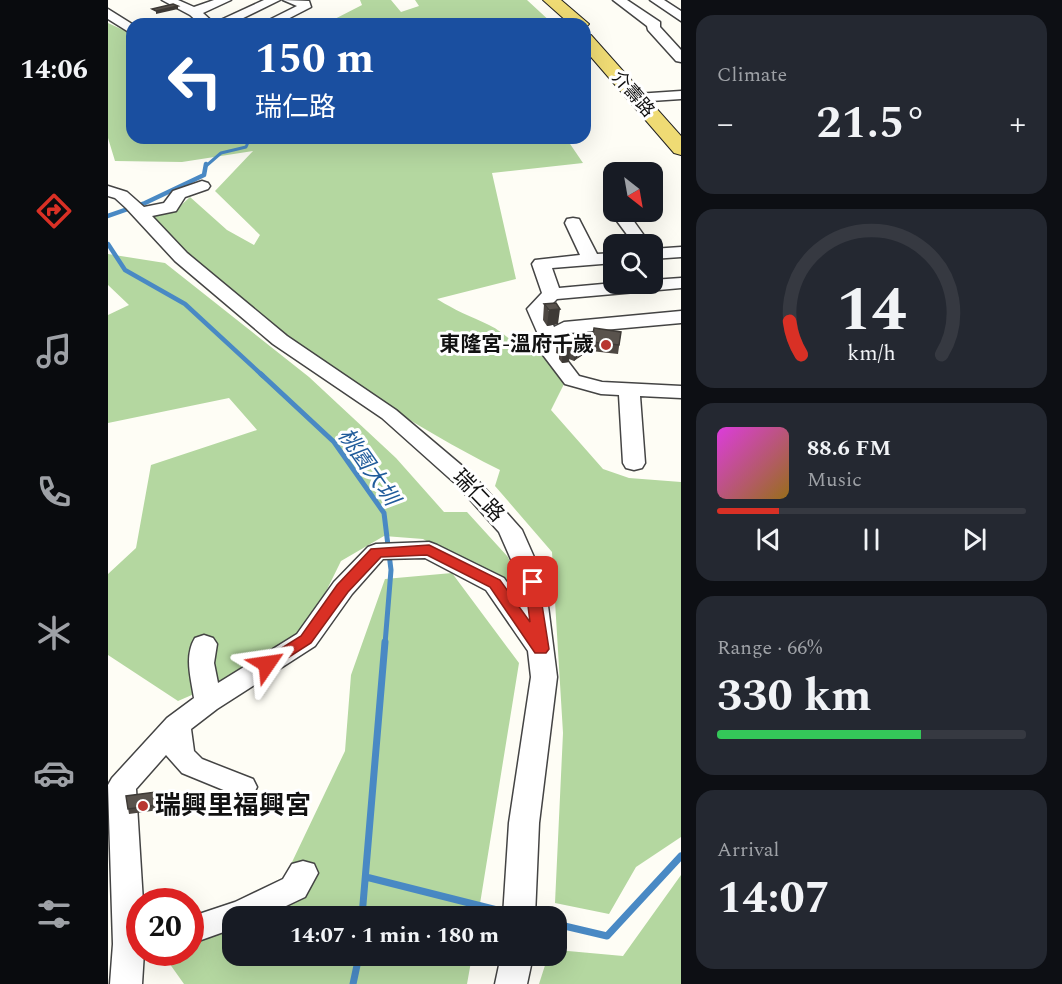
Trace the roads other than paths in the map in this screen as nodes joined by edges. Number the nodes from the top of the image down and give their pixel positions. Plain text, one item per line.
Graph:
1 (225, 0) edge
2 (274, 0) edge
3 (541, 0) edge
4 (551, 0) edge
5 (619, 0) edge
6 (656, 0) edge
7 (175, 1) edge
8 (295, 1) edge
9 (194, 12) junction
10 (108, 14) edge
11 (681, 17) edge
12 (201, 18) edge
13 (233, 18) edge
14 (280, 18) edge
15 (562, 18) edge
16 (573, 18) edge
17 (681, 24) edge
18 (656, 25) junction
19 (126, 26) edge
20 (591, 35) edge
21 (591, 45) edge
22 (679, 54) edge
23 (681, 95) edge
24 (642, 98) junction
25 (678, 136) edge
26 (202, 186) dead end
27 (108, 191) edge
28 (137, 208) junction
29 (573, 223) dead end
30 (681, 252) edge
31 (663, 253) edge
32 (603, 259) edge
33 (591, 260) junction
34 (681, 283) edge
35 (552, 294) junction
36 (681, 317) edge
37 (551, 341) junction
38 (629, 390) junction
39 (681, 392) edge
40 (634, 464) dead end
41 (204, 644) dead end
42 (541, 649) junction
43 (208, 702) junction
44 (177, 725) junction
45 (243, 787) dead end
46 (303, 873) dead end
47 (130, 888) edge
48 (520, 906) edge
49 (204, 926) edge
50 (130, 966) edge
51 (515, 966) edge
52 (126, 984) edge
53 (511, 984) edge

1 - 9 street
2 - 13 street
3 - 15 main road
4 - 16 main road
5 - 18 street
6 - 11 street
7 - 9 street
8 - 14 street
9 - 12 street
10 - 19 street
17 - 18 street
18 - 22 street
20 - 24 main road, 介壽路
21 - 24 main road, 介壽路
23 - 24 street
24 - 25 main road, 介壽路
26 - 28 street
27 - 28 street, 瑞仁路
28 - 42 street, 瑞仁路
29 - 33 street
30 - 31 street
32 - 33 street
33 - 35 street
34 - 35 street
35 - 37 street
36 - 37 street
37 - 38 street
38 - 39 street
38 - 40 street
41 - 43 street
42 - 43 street
42 - 48 street, 瑞仁路
43 - 44 street
44 - 45 street
44 - 47 street
46 - 49 street
50 - 52 street
51 - 53 street

